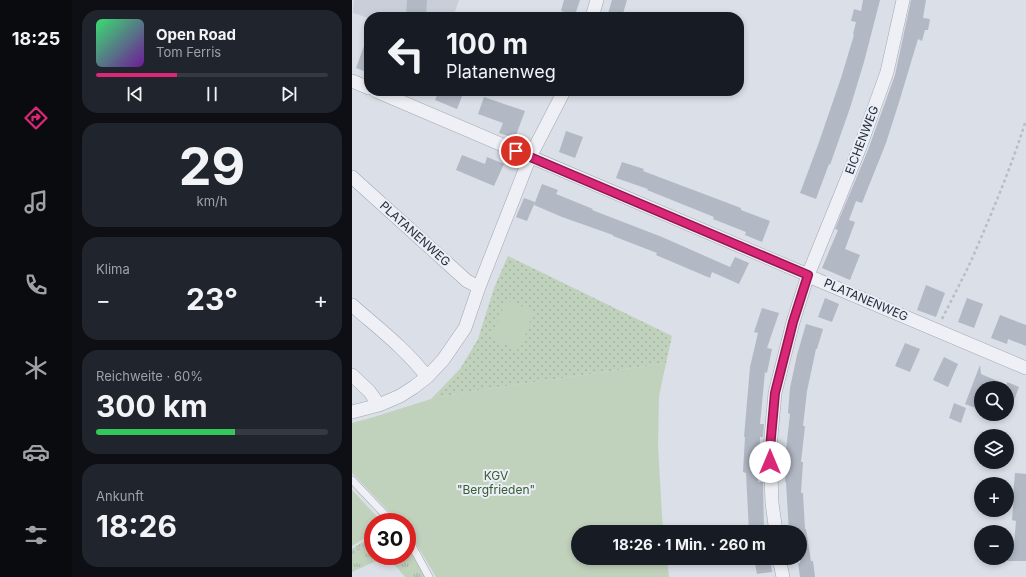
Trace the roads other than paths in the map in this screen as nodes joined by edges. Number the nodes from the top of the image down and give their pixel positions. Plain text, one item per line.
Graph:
1 (597, 0) edge
2 (903, 0) edge
3 (593, 12) edge
4 (352, 81) edge
5 (364, 86) edge
6 (388, 96) edge
7 (561, 96) edge
8 (530, 157) junction
9 (352, 178) edge
10 (808, 275) junction
11 (479, 287) junction
12 (352, 305) edge
13 (1026, 368) edge
14 (352, 375) edge
15 (427, 377) junction
16 (379, 406) junction
17 (352, 412) edge
18 (352, 480) edge
19 (383, 513) edge
20 (775, 525) edge
21 (416, 553) edge
22 (780, 565) edge
23 (430, 577) edge
24 (783, 577) edge

1 - 3 street
2 - 10 street, EICHENWEG
4 - 5 street
6 - 8 street, PLATANENWEG
7 - 8 street
8 - 10 street, PLATANENWEG
8 - 11 street
9 - 11 street, PLATANENWEG
10 - 13 street, PLATANENWEG
10 - 20 street, EICHENWEG
11 - 15 street
12 - 15 street
14 - 16 street
15 - 16 street
16 - 17 street
18 - 19 lane
21 - 23 lane
22 - 24 street

